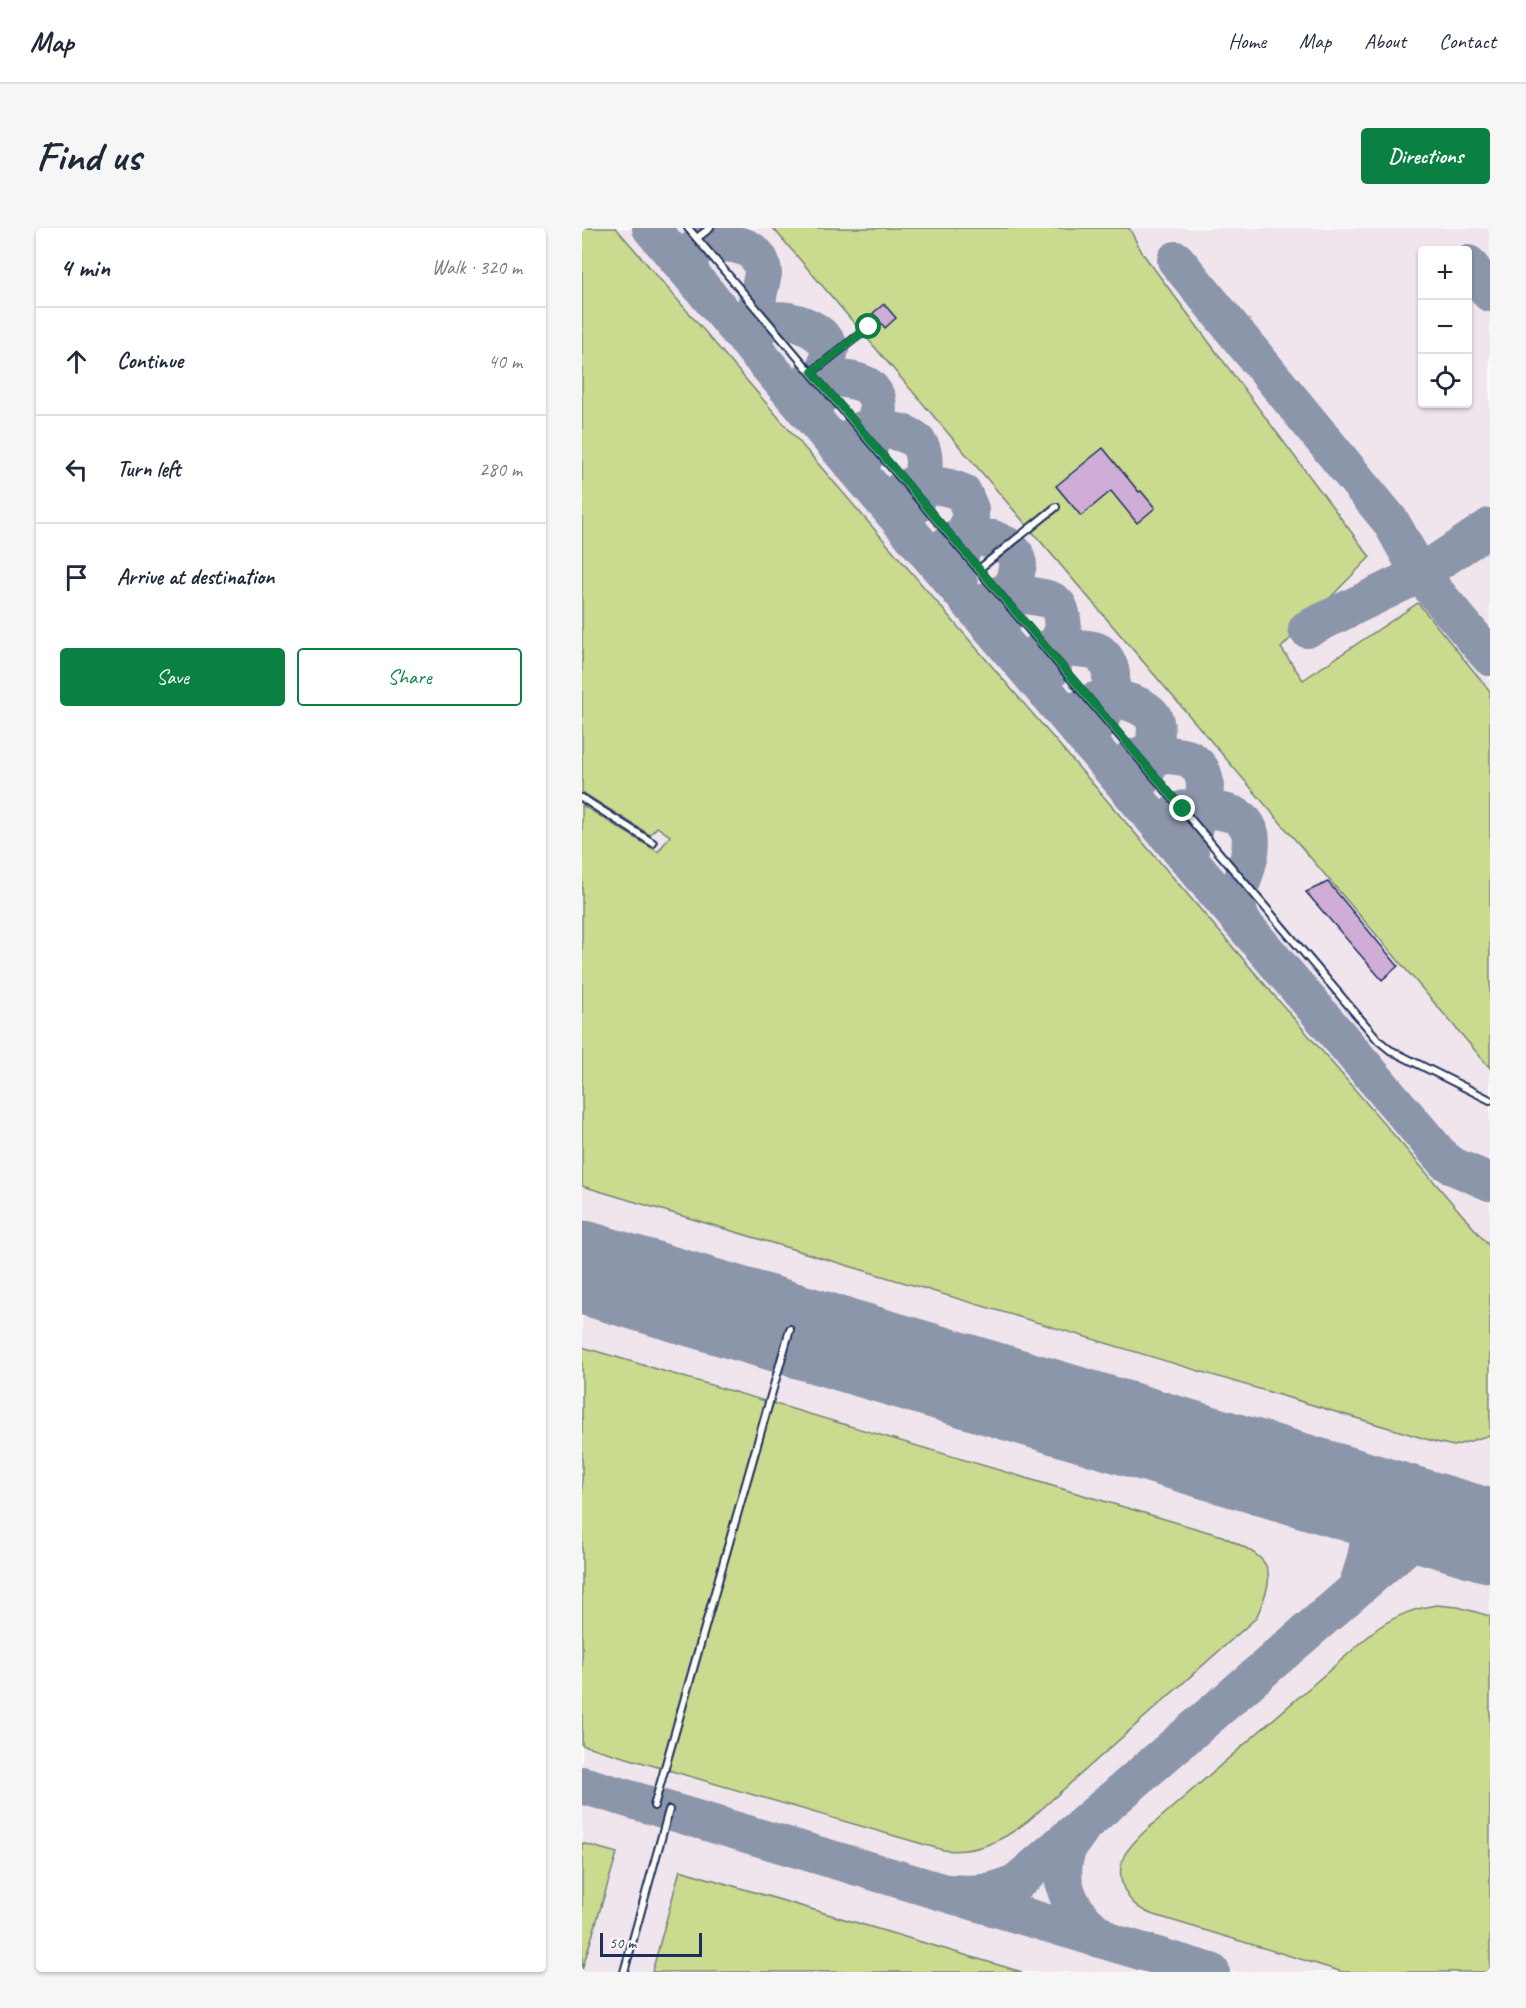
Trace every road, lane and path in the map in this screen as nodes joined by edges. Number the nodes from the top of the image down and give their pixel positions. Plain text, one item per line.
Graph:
1 (688, 228) edge
2 (710, 228) edge
3 (697, 238) junction
4 (869, 327) dead end
5 (812, 372) junction
6 (1056, 507) dead end
7 (979, 568) junction
8 (582, 798) edge
9 (653, 843) dead end
10 (1490, 1100) edge
11 (790, 1329) dead end
12 (654, 1806) dead end
13 (669, 1810) dead end
14 (624, 1972) edge

1 - 3 lane
2 - 3 lane
3 - 5 lane
4 - 5 lane
5 - 7 lane
6 - 7 lane
7 - 10 lane
8 - 9 lane
11 - 12 lane
13 - 14 lane

